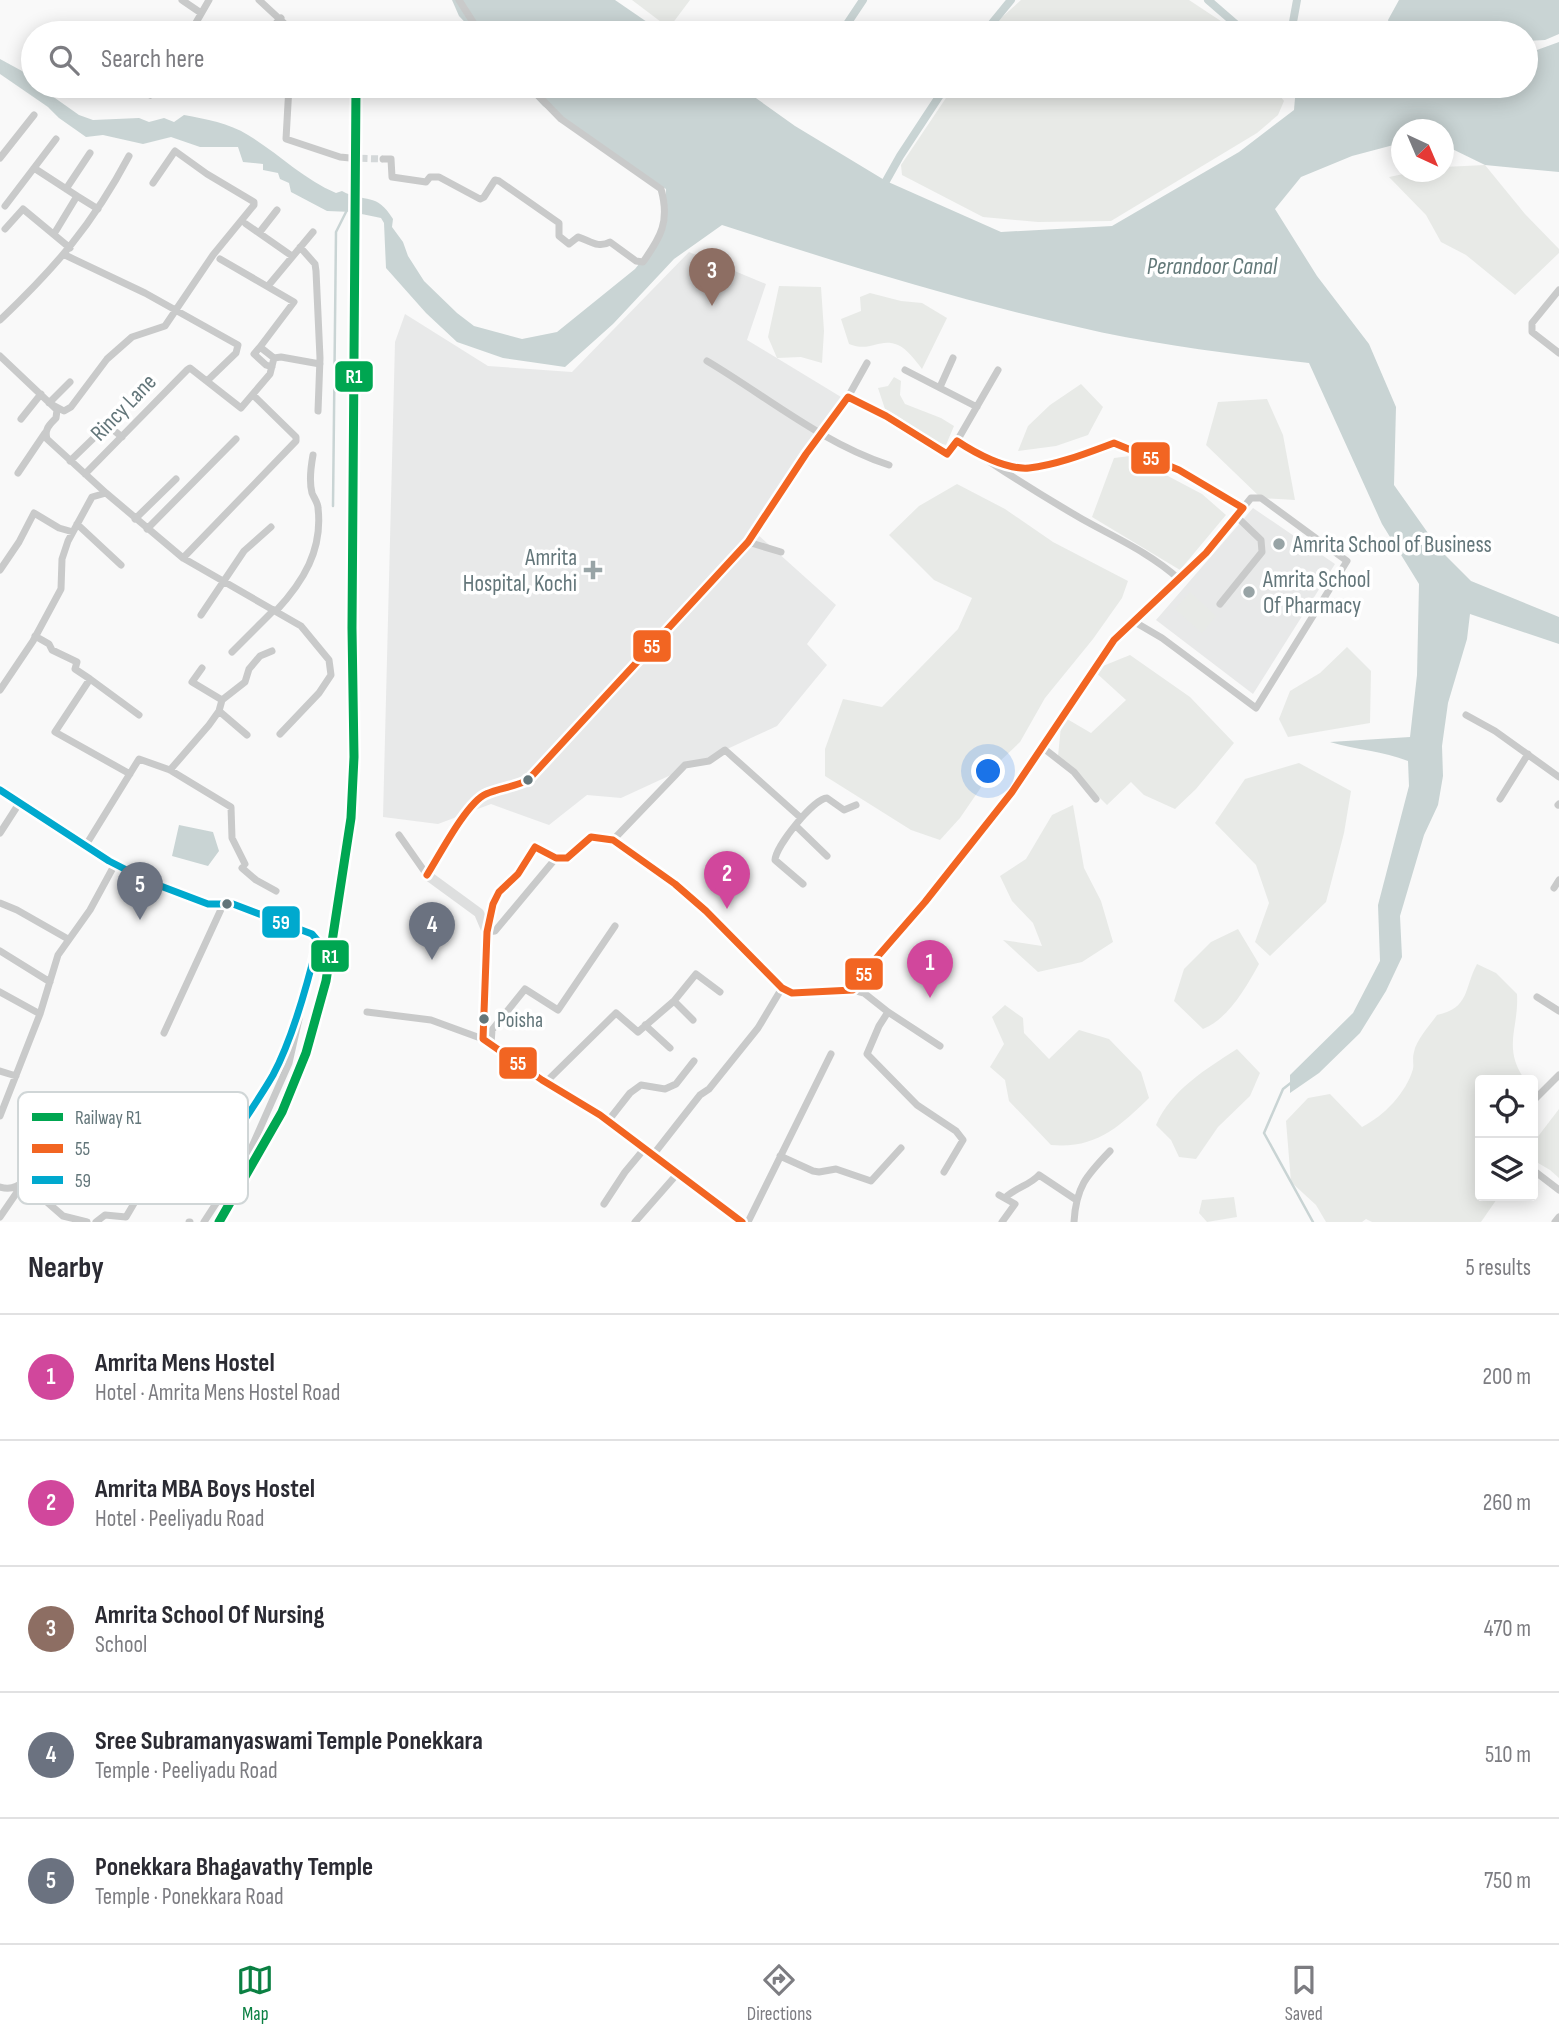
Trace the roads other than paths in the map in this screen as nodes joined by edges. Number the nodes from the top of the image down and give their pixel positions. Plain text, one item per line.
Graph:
1 (182, 0) edge
2 (209, 0) edge
3 (259, 0) edge
4 (459, 0) edge
5 (201, 13) junction
6 (281, 18) junction
7 (197, 21) edge
8 (278, 21) edge
9 (283, 21) edge
10 (472, 21) edge
11 (288, 98) edge
12 (540, 98) edge
13 (34, 115) dead end
14 (56, 139) dead end
15 (90, 153) dead end
16 (129, 156) dead end
17 (0, 158) edge
18 (350, 158) tunnel mouth
19 (383, 159) dead end
20 (34, 168) junction
21 (153, 183) dead end
22 (66, 189) junction
23 (77, 196) junction
24 (5, 206) dead end
25 (98, 209) junction
26 (277, 210) dead end
27 (246, 224) dead end
28 (5, 229) dead end
29 (313, 232) dead end
30 (259, 233) junction
31 (54, 234) junction
32 (300, 247) junction
33 (68, 252) junction
34 (292, 256) junction
35 (220, 259) dead end
36 (268, 286) junction
37 (1559, 290) edge
38 (175, 311) junction
39 (0, 320) edge
40 (1559, 353) edge
41 (0, 356) edge
42 (953, 358) dead end
43 (707, 361) dead end
44 (273, 363) junction
45 (320, 363) junction
46 (867, 363) dead end
47 (905, 369) dead end
48 (998, 370) dead end
49 (208, 380) junction
50 (71, 382) dead end
51 (940, 387) junction
52 (41, 394) junction
53 (253, 395) junction
54 (848, 397) junction
55 (49, 403) junction
56 (977, 407) junction
57 (318, 411) dead end
58 (21, 419) dead end
59 (45, 433) junction
60 (822, 434) junction
61 (122, 437) junction
62 (236, 439) dead end
63 (957, 441) junction
64 (313, 455) dead end
65 (984, 458) junction
66 (70, 461) junction
67 (888, 464) dead end
68 (18, 473) dead end
69 (85, 474) junction
70 (176, 479) dead end
71 (107, 493) junction
72 (1243, 508) junction
73 (1236, 516) junction
74 (135, 519) junction
75 (78, 524) junction
76 (271, 527) dead end
77 (147, 529) junction
78 (73, 532) junction
79 (748, 542) junction
80 (781, 552) dead end
81 (183, 558) junction
82 (121, 565) dead end
83 (0, 570) edge
84 (1179, 579) junction
85 (223, 580) junction
86 (1220, 604) dead end
87 (275, 610) junction
88 (201, 615) dead end
89 (1133, 621) junction
90 (36, 636) junction
91 (232, 652) dead end
92 (272, 652) dead end
93 (202, 668) dead end
94 (90, 679) junction
95 (0, 690) edge
96 (222, 700) junction
97 (219, 711) junction
98 (139, 715) dead end
99 (1466, 715) dead end
100 (280, 734) dead end
101 (247, 735) dead end
102 (1042, 747) junction
103 (1528, 754) junction
104 (170, 770) junction
105 (130, 774) junction
106 (1559, 777) edge
107 (0, 789) edge
108 (1096, 799) dead end
109 (1500, 799) dead end
110 (20, 802) junction
111 (856, 805) dead end
112 (801, 818) junction
113 (796, 826) junction
114 (0, 833) edge
115 (399, 835) dead end
116 (613, 840) junction
117 (86, 845) junction
118 (535, 847) joint
119 (827, 856) dead end
120 (556, 858) junction
121 (115, 864) junction
122 (427, 875) junction
123 (1559, 880) edge
124 (803, 884) dead end
125 (1554, 888) dead end
126 (276, 891) dead end
127 (0, 903) edge
128 (223, 905) junction
129 (615, 926) dead end
130 (487, 932) junction
131 (68, 939) junction
132 (0, 951) edge
133 (50, 982) junction
134 (306, 986) junction
135 (782, 988) junction
136 (853, 990) junction
137 (0, 992) edge
138 (720, 992) dead end
139 (1537, 997) dead end
140 (674, 1001) junction
141 (1559, 1011) edge
142 (367, 1012) dead end
143 (888, 1012) junction
144 (40, 1014) junction
145 (693, 1020) dead end
146 (645, 1025) junction
147 (164, 1033) dead end
148 (487, 1042) junction
149 (940, 1046) dead end
150 (670, 1048) dead end
151 (831, 1054) dead end
152 (694, 1061) dead end
153 (0, 1071) edge
154 (1559, 1075) edge
155 (16, 1076) junction
156 (546, 1082) junction
157 (1538, 1096) edge
158 (248, 1112) edge
159 (0, 1116) edge
160 (608, 1121) junction
161 (901, 1147) dead end
162 (1110, 1151) dead end
163 (649, 1152) junction
164 (248, 1154) edge
165 (780, 1156) junction
166 (944, 1172) dead end
167 (678, 1173) junction
168 (1538, 1174) edge
169 (18, 1185) edge
170 (0, 1186) edge
171 (1559, 1190) edge
172 (18, 1191) edge
173 (1075, 1199) junction
174 (0, 1201) edge
175 (49, 1204) edge
176 (133, 1204) edge
177 (216, 1204) edge
178 (604, 1204) dead end
179 (8, 1205) junction
180 (0, 1217) edge
181 (1559, 1217) edge
182 (87, 1222) edge
183 (96, 1222) edge
184 (204, 1222) edge
185 (635, 1222) edge
186 (742, 1222) edge
187 (748, 1222) edge
188 (1002, 1222) edge
189 (1074, 1222) edge
190 (1555, 1222) edge

1 - 5 street
2 - 5 street
3 - 6 street
4 - 10 street
5 - 7 street
6 - 8 street
6 - 9 street
11 - 18 street
12 - 19 street
13 - 17 street
14 - 20 street
15 - 22 street
16 - 25 street
20 - 22 street
20 - 24 street
21 - 38 street
22 - 23 street
23 - 25 street
23 - 31 street
25 - 33 street
26 - 30 street
27 - 30 street
28 - 31 street
29 - 32 street
30 - 34 street
31 - 33 street
32 - 34 street
32 - 45 street
33 - 38 street
33 - 39 street
34 - 36 street
35 - 36 street
36 - 44 street
37 - 40 street
38 - 49 street
38 - 55 street
41 - 52 street
42 - 51 street
43 - 60 street
44 - 45 street
44 - 53 street
45 - 57 street
46 - 54 street
47 - 51 street
48 - 56 street
49 - 53 street
49 - 61 street, Rincy Lane
50 - 55 street
51 - 56 street
52 - 55 street
52 - 58 street
53 - 81 street
54 - 60 street
54 - 63 street
55 - 59 street
56 - 63 street
59 - 66 street
59 - 68 street
60 - 67 street
60 - 79 street
61 - 66 street
61 - 69 street, Rincy Lane
62 - 77 street
63 - 65 street
64 - 87 street
65 - 72 street
65 - 84 street
66 - 69 street
69 - 71 street
70 - 74 street
71 - 74 street
71 - 75 street
72 - 73 street
72 - 89 street
73 - 84 street
73 - 86 street
74 - 77 street
75 - 78 street
75 - 82 street
76 - 85 street
77 - 81 street
78 - 83 street
78 - 90 street
79 - 80 street
79 - 122 street
81 - 85 street
84 - 89 street
85 - 87 street
85 - 88 street
87 - 91 street
87 - 100 street
89 - 102 street
90 - 94 street
90 - 95 street
92 - 96 street
93 - 96 street
94 - 98 street
94 - 105 street
96 - 97 street
97 - 101 street
97 - 104 street
99 - 103 street
102 - 108 street
102 - 136 street
103 - 106 street
103 - 109 street
104 - 105 street
104 - 126 street
105 - 117 street
107 - 110 street
110 - 114 street
110 - 117 street
111 - 112 street
112 - 113 street
112 - 116 street
113 - 119 street
113 - 124 street
115 - 122 street
116 - 120 street
116 - 135 street
117 - 121 street
118 - 120 street
118 - 130 street
120 - 130 street
121 - 128 street
121 - 131 street
122 - 130 street
123 - 125 street
127 - 131 street
128 - 134 street
128 - 147 street
129 - 148 street
130 - 148 street
131 - 133 street
132 - 133 street
133 - 144 street
134 - 158 street
134 - 164 street
135 - 136 street
135 - 163 street
136 - 143 street
137 - 144 street
138 - 140 street
139 - 141 street
140 - 145 street
140 - 146 street
142 - 148 street
143 - 149 street
143 - 166 street
144 - 155 street
146 - 150 street
146 - 156 street
148 - 156 street
151 - 165 street
152 - 160 street
153 - 155 street
154 - 157 street
155 - 159 street
156 - 160 street
160 - 163 street
161 - 165 street
162 - 173 street
163 - 167 street
163 - 178 street
165 - 187 street
167 - 185 street
167 - 186 street
168 - 171 street
169 - 170 street
172 - 179 street
173 - 188 street
173 - 189 street
174 - 179 street
175 - 182 street
176 - 183 street
177 - 184 street
179 - 180 street
181 - 190 street

